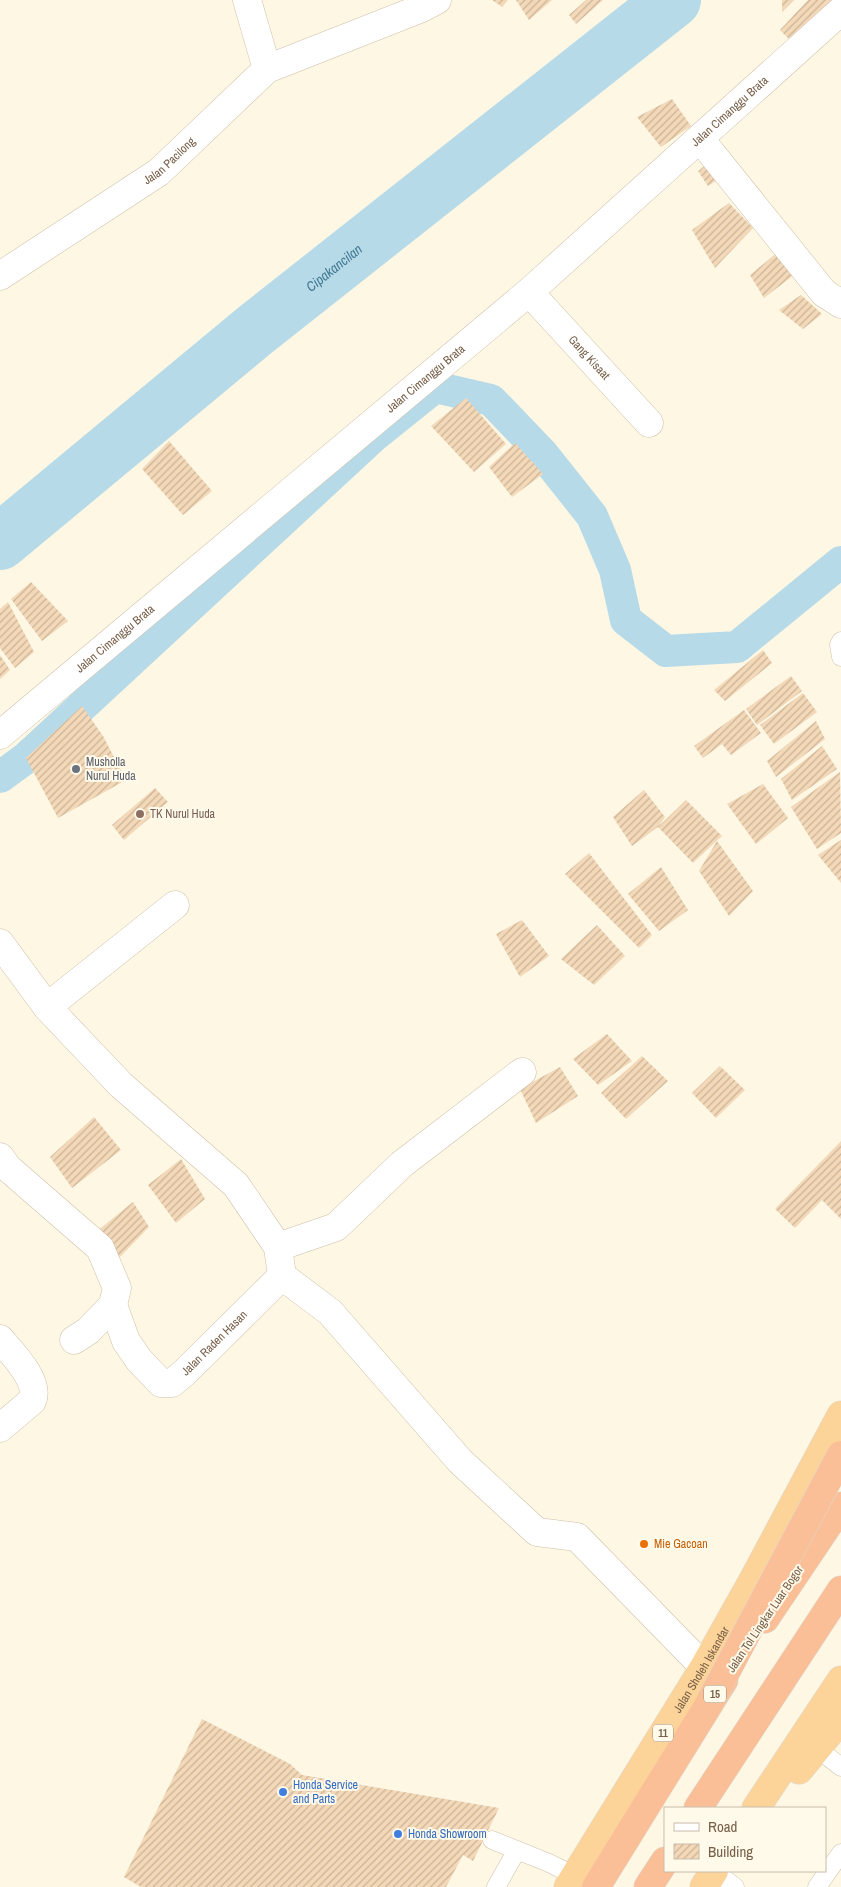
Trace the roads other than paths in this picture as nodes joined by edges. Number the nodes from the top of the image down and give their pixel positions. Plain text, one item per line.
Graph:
1 (247, 0) edge
2 (437, 0) edge
3 (841, 11) edge
4 (267, 69) junction
5 (700, 139) junction
6 (0, 276) edge
7 (529, 292) junction
8 (841, 304) edge
9 (649, 423) dead end
10 (841, 641) edge
11 (841, 657) edge
12 (0, 735) edge
13 (175, 905) dead end
14 (0, 943) edge
15 (47, 1007) junction
16 (522, 1072) dead end
17 (0, 1157) edge
18 (278, 1247) junction
19 (282, 1276) junction
20 (113, 1306) junction
21 (74, 1340) dead end
22 (8, 1348) edge
23 (841, 1415) edge
24 (0, 1428) edge
25 (841, 1455) edge
26 (841, 1479) edge
27 (841, 1506) edge
28 (754, 1578) junction
29 (841, 1590) edge
30 (841, 1625) edge
31 (704, 1667) junction
32 (841, 1680) edge
33 (711, 1700) junction
34 (841, 1719) edge
35 (818, 1749) junction
36 (841, 1767) edge
37 (702, 1803) edge
38 (757, 1807) edge
39 (765, 1807) edge
40 (492, 1840) dead end
41 (517, 1850) junction
42 (841, 1853) edge
43 (664, 1863) edge
44 (713, 1872) edge
45 (715, 1872) edge
46 (580, 1883) edge
47 (497, 1887) edge
48 (648, 1887) edge
49 (704, 1887) edge
50 (735, 1887) edge
51 (817, 1887) edge

1 - 4 street
2 - 4 street
3 - 5 street, Jalan Cimanggu Brata
4 - 6 street, Jalan Pacilong
5 - 7 street, Jalan Cimanggu Brata
5 - 8 street
7 - 9 street, Gang Kisaat
7 - 12 street, Jalan Cimanggu Brata
10 - 11 lane
13 - 15 street
14 - 15 street
15 - 18 street
16 - 18 street
17 - 20 street
18 - 19 street
19 - 20 street, Jalan Raden Hasan
19 - 31 street
20 - 21 street
22 - 24 street
23 - 28 highway, Jalan Sholeh Iskandar / 11
25 - 33 highway, bridge
26 - 28 highway, Jalan Sholeh Iskandar
27 - 33 highway, Jalan Tol Lingkar Luar Bogor / 15, bridge
28 - 31 highway, Jalan Sholeh Iskandar / 11
29 - 37 highway
30 - 37 highway
31 - 46 highway, Jalan Sholeh Iskandar / 11
32 - 38 highway
33 - 46 highway, Jalan Tol Lingkar Luar Bogor / 15
34 - 35 highway
35 - 36 lane
35 - 39 highway
40 - 41 lane
41 - 46 lane
41 - 47 lane
42 - 51 lane
43 - 48 highway
44 - 49 highway
45 - 50 lane

